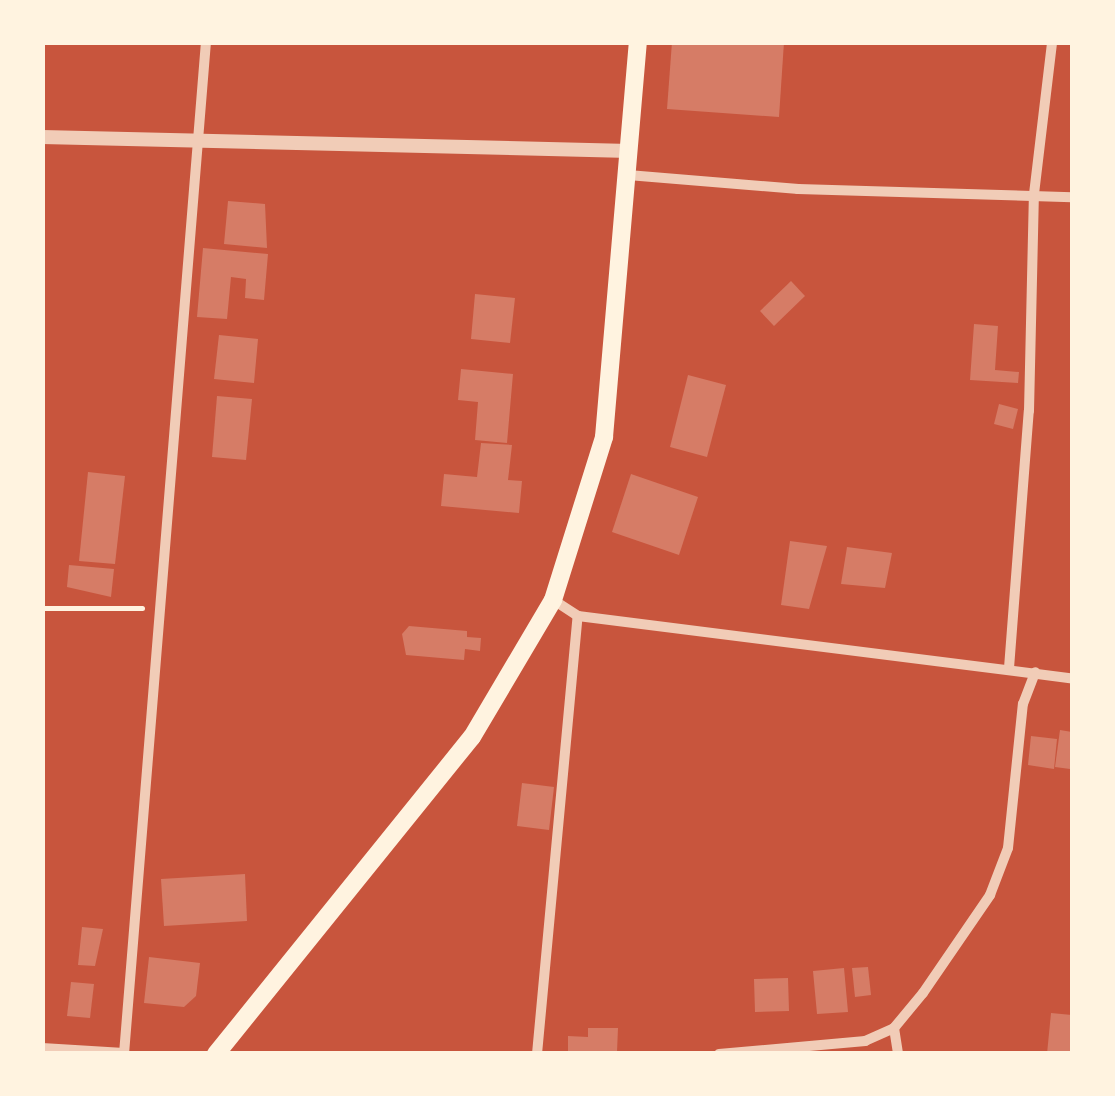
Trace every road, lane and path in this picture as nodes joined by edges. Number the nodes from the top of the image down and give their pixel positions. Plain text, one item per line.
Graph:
1 (206, 42) edge
2 (638, 42) edge
3 (1052, 42) edge
4 (42, 138) edge
5 (198, 141) junction
6 (630, 150) junction
7 (628, 175) junction
8 (1034, 194) junction
9 (1072, 197) edge
10 (553, 600) junction
11 (42, 608) edge
12 (160, 608) junction
13 (578, 616) junction
14 (1009, 668) junction
15 (1034, 672) junction
16 (1072, 678) edge
17 (894, 1028) junction
18 (42, 1048) edge
19 (216, 1054) edge
20 (536, 1054) edge
21 (719, 1054) edge
22 (898, 1054) edge

1 - 5 street
2 - 6 main road
3 - 8 street
4 - 5 street
5 - 6 street
5 - 12 street
6 - 7 main road
7 - 8 street
7 - 10 main road
8 - 9 street
8 - 14 street
10 - 13 street
10 - 19 main road
11 - 12 path
12 - 18 street
13 - 14 street
13 - 20 street
14 - 15 street
15 - 16 street
15 - 17 street
17 - 21 street
17 - 22 street

